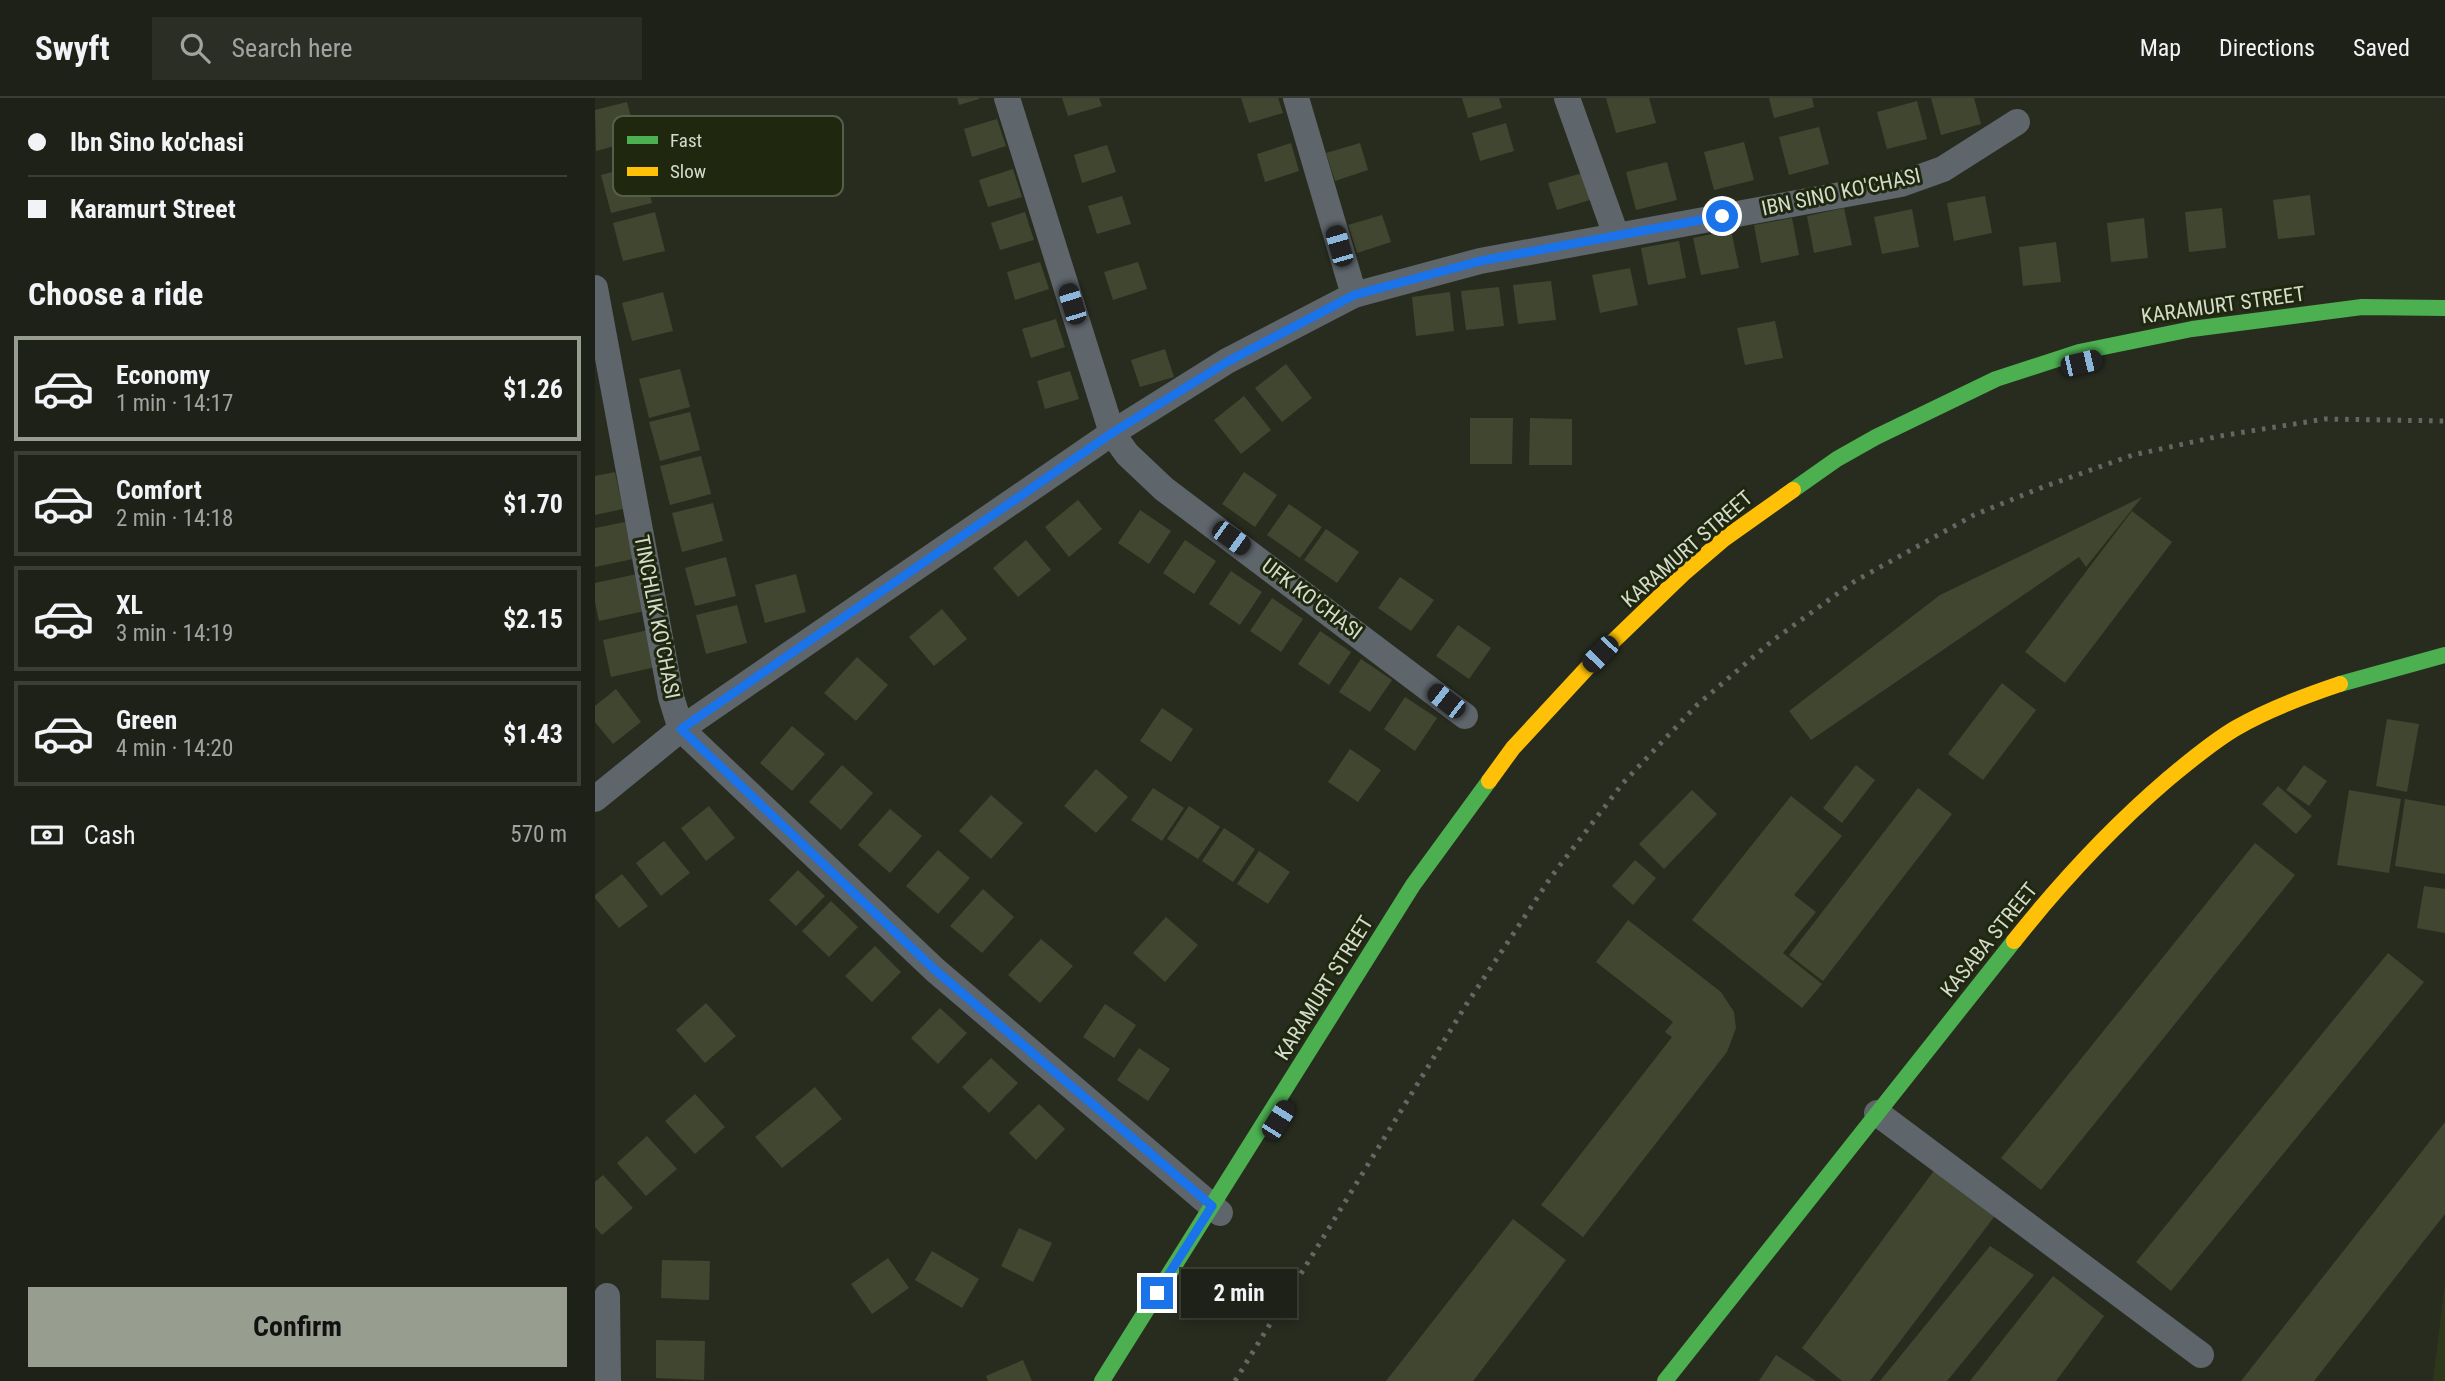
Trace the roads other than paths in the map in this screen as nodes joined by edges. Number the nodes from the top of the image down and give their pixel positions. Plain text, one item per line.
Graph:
1 (1007, 98) edge
2 (1296, 98) edge
3 (1567, 98) edge
4 (2017, 122) dead end
5 (1616, 235) junction
6 (595, 288) edge
7 (1354, 295) junction
8 (2445, 308) edge
9 (2445, 321) edge
10 (1112, 433) junction
11 (2445, 655) edge
12 (1465, 716) dead end
13 (681, 729) junction
14 (595, 799) edge
15 (1877, 1113) junction
16 (1216, 1209) junction
17 (607, 1297) dead end
18 (2201, 1355) dead end
19 (608, 1381) edge
20 (1102, 1381) edge
21 (1113, 1381) edge
22 (1665, 1381) edge

1 - 10 street, UFK KO'CHASI
2 - 7 street
3 - 5 street
4 - 5 street, IBN SINO KO'CHASI
5 - 7 street, IBN SINO KO'CHASI
6 - 13 street, TINCHLIK KO'CHASI
7 - 10 street, IBN SINO KO'CHASI
8 - 16 main road, KARAMURT STREET
9 - 16 main road, KARAMURT STREET
10 - 12 street, UFK KO'CHASI
10 - 13 street, IBN SINO KO'CHASI
11 - 15 main road, KASABA STREET
13 - 14 street, IBN SINO KO'CHASI
13 - 16 street, TINCHLIK KO'CHASI
15 - 18 street
15 - 22 main road, KASABA STREET
16 - 20 main road, KARAMURT STREET
16 - 21 main road, KARAMURT STREET
17 - 19 street

